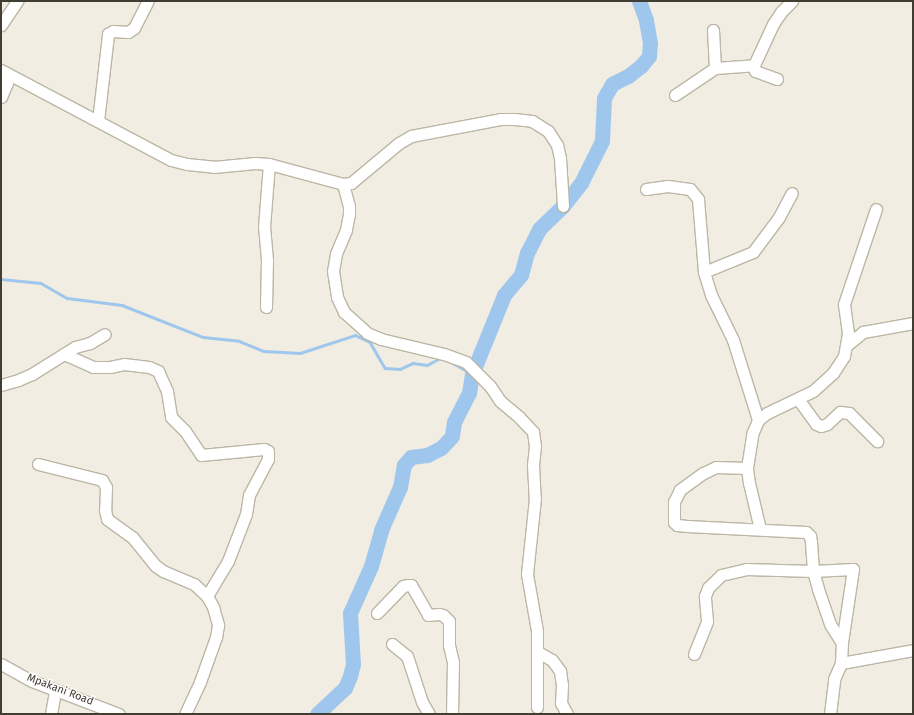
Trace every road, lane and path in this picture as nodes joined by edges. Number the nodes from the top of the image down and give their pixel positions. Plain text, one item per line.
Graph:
1 (17, 1) edge
2 (148, 1) edge
3 (792, 1) edge
4 (1, 25) edge
5 (713, 30) dead end
6 (754, 64) junction
7 (715, 68) junction
8 (3, 71) edge
9 (776, 79) dead end
10 (675, 95) dead end
11 (1, 97) edge
12 (98, 121) junction
13 (269, 164) junction
14 (342, 184) junction
15 (646, 189) dead end
16 (792, 193) dead end
17 (563, 206) dead end
18 (876, 209) dead end
19 (704, 272) junction
20 (266, 307) dead end
21 (913, 323) edge
22 (105, 334) dead end
23 (847, 346) junction
24 (64, 354) junction
25 (1, 385) edge
26 (798, 398) junction
27 (758, 420) junction
28 (877, 440) dead end
29 (38, 464) dead end
30 (747, 468) junction
31 (760, 529) junction
32 (813, 571) junction
33 (207, 596) junction
34 (377, 613) dead end
35 (842, 643) junction
36 (392, 644) dead end
37 (913, 650) edge
38 (538, 652) junction
39 (694, 654) dead end
40 (841, 663) junction
41 (1, 664) edge
42 (55, 691) junction
43 (536, 707) dead end
44 (52, 714) edge
45 (119, 714) edge
46 (185, 714) edge
47 (429, 714) edge
48 (452, 714) edge
49 (567, 714) edge
50 (830, 714) edge

1 - 4 street
2 - 12 street
3 - 6 street
5 - 7 street
6 - 7 street
6 - 9 street
7 - 10 street
8 - 11 street
8 - 12 street
12 - 13 street
13 - 14 street
13 - 20 street
14 - 17 street
14 - 38 street
15 - 19 street
16 - 19 street
18 - 23 street
19 - 27 street
21 - 23 street
22 - 24 street
23 - 26 street
24 - 25 street
24 - 33 street
26 - 27 street
26 - 28 street
27 - 30 street
29 - 33 street
30 - 31 street
30 - 31 street
31 - 32 street
32 - 35 street
32 - 35 street
32 - 39 street
33 - 46 street
34 - 48 street
35 - 40 street
36 - 47 street
37 - 40 street
38 - 43 street
38 - 49 street
40 - 50 street
41 - 42 street, Mpakani Road
42 - 44 street
42 - 45 street, Mpakani Road

